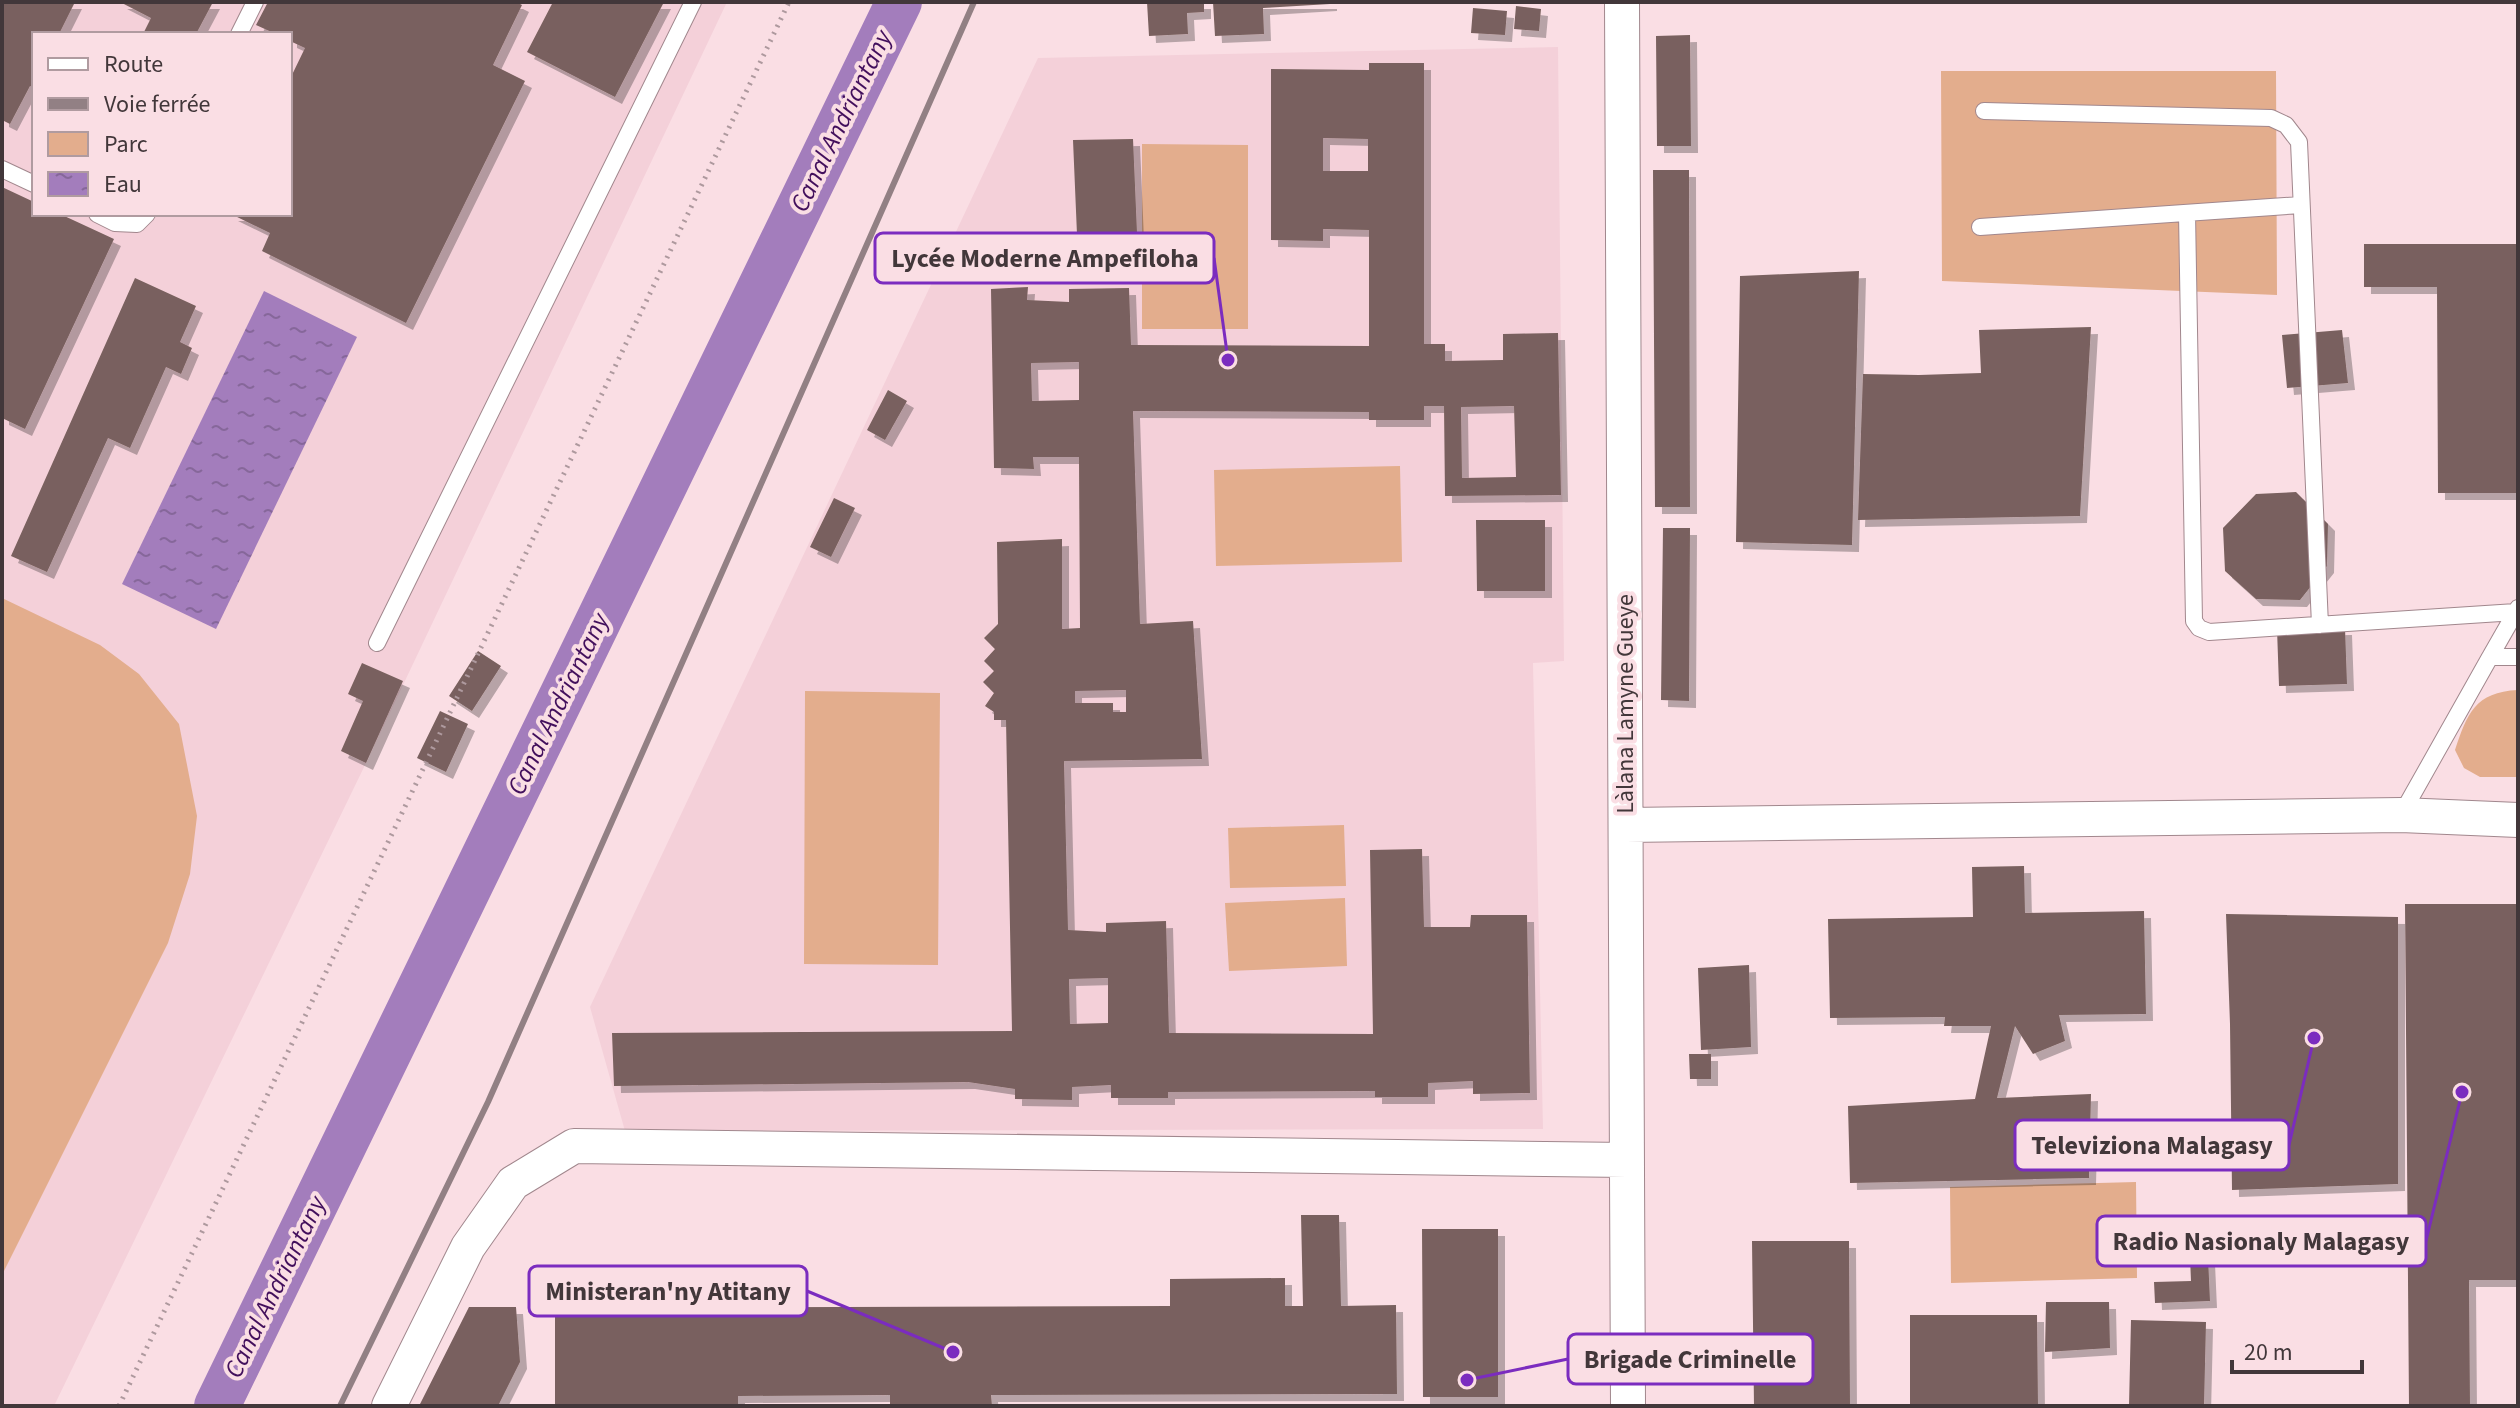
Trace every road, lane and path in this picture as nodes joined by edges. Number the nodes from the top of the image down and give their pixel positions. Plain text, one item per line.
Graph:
1 (255, 2) edge
2 (693, 2) edge
3 (789, 2) edge
4 (1622, 2) edge
5 (240, 32) edge
6 (1984, 111) dead end
7 (2, 169) edge
8 (32, 183) edge
9 (2301, 205) junction
10 (2187, 213) junction
11 (101, 216) edge
12 (145, 216) edge
13 (1980, 227) dead end
14 (2517, 610) edge
15 (2320, 625) junction
16 (377, 643) dead end
17 (2490, 657) junction
18 (2518, 657) edge
19 (2401, 815) junction
20 (2518, 820) edge
21 (1626, 825) junction
22 (1627, 1160) junction
23 (119, 1406) edge
24 (389, 1406) edge
25 (1628, 1406) edge

1 - 5 lane
2 - 16 lane
3 - 23 path
4 - 21 street, Làlana Lamyne Gueye
6 - 9 lane
7 - 8 lane
9 - 10 lane
9 - 15 lane
10 - 13 lane
10 - 15 lane
11 - 12 lane
14 - 15 lane
14 - 17 lane
17 - 18 lane
17 - 19 lane
19 - 20 street
19 - 21 street
21 - 22 street, Làlana Lamyne Gueye
22 - 24 street
22 - 25 street, Làlana Lamyne Gueye

